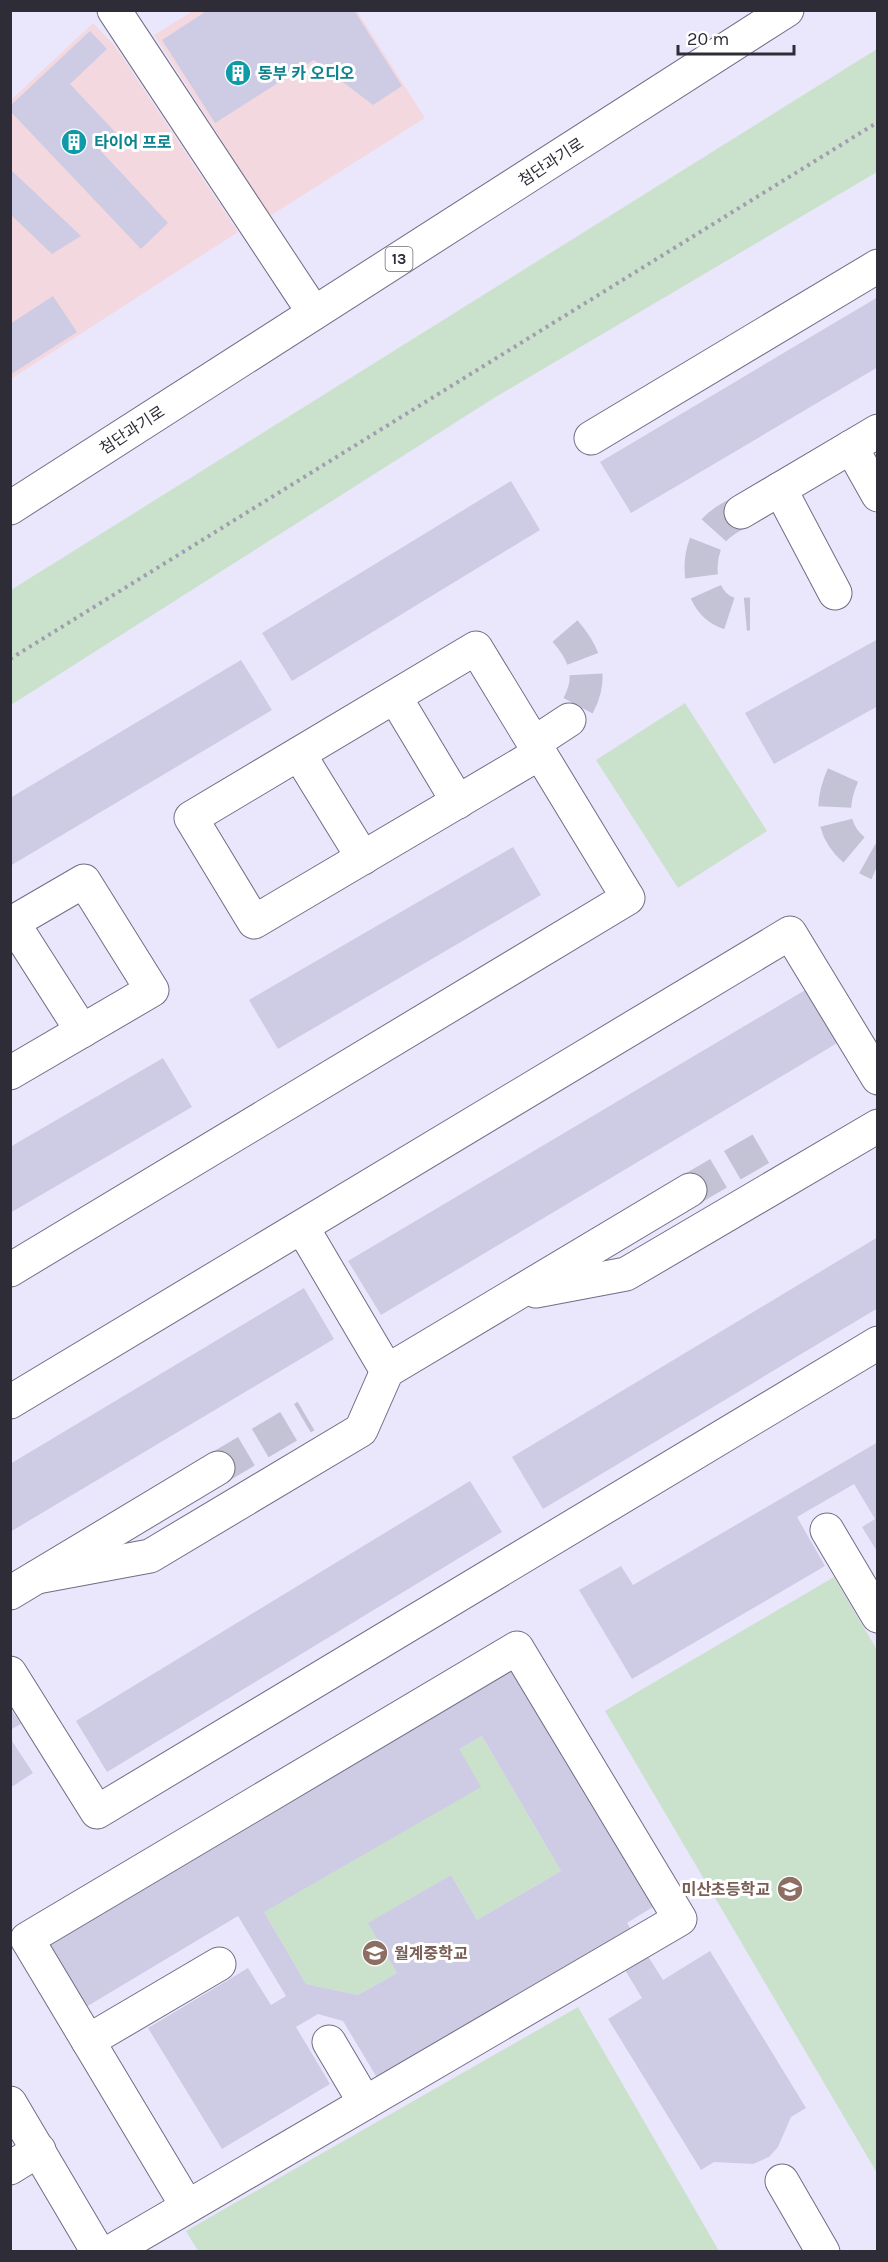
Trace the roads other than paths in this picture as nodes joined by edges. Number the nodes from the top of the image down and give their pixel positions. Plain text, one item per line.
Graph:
1 (114, 10) edge
2 (788, 10) edge
3 (878, 266) edge
4 (314, 313) junction
5 (591, 438) dead end
6 (864, 439) edge
7 (780, 489) junction
8 (878, 495) edge
9 (10, 508) edge
10 (741, 512) tunnel mouth
11 (835, 593) dead end
12 (395, 697) junction
13 (569, 720) tunnel mouth
14 (537, 748) junction
15 (299, 754) junction
16 (458, 802) junction
17 (363, 858) junction
18 (12, 923) edge
19 (82, 1031) junction
20 (10, 1073) edge
21 (878, 1078) edge
22 (878, 1126) edge
23 (690, 1190) tunnel mouth
24 (302, 1227) junction
25 (10, 1270) edge
26 (513, 1295) junction
27 (878, 1343) edge
28 (387, 1371) junction
29 (10, 1402) edge
30 (218, 1468) tunnel mouth
31 (827, 1530) dead end
32 (24, 1585) edge
33 (878, 1616) edge
34 (10, 1673) edge
35 (20, 1950) edge
36 (219, 1964) dead end
37 (88, 2041) junction
38 (329, 2042) dead end
39 (10, 2103) edge
40 (365, 2103) junction
41 (39, 2150) junction
42 (10, 2168) edge
43 (782, 2181) dead end
44 (187, 2206) junction
45 (98, 2252) edge
46 (110, 2252) edge
47 (823, 2252) edge

1 - 4 main road
2 - 4 main road, 첨단과기로 / 13
3 - 5 main road
4 - 9 main road, 첨단과기로 / 13
6 - 7 main road
6 - 8 main road
7 - 10 main road
7 - 11 main road
12 - 14 main road
12 - 15 main road
12 - 16 main road
13 - 14 main road
14 - 16 main road
14 - 25 main road
15 - 17 main road
15 - 17 main road
16 - 17 main road
18 - 19 main road
18 - 19 main road
19 - 20 main road
21 - 24 main road
22 - 26 main road
23 - 26 main road
24 - 28 main road
24 - 29 main road
26 - 28 main road
27 - 34 main road
28 - 32 main road
30 - 32 main road
31 - 33 main road
35 - 37 main road
35 - 40 main road
36 - 37 main road
37 - 44 main road
38 - 40 main road
39 - 41 main road
40 - 44 main road
41 - 42 main road
41 - 45 main road
43 - 47 main road
44 - 46 main road

